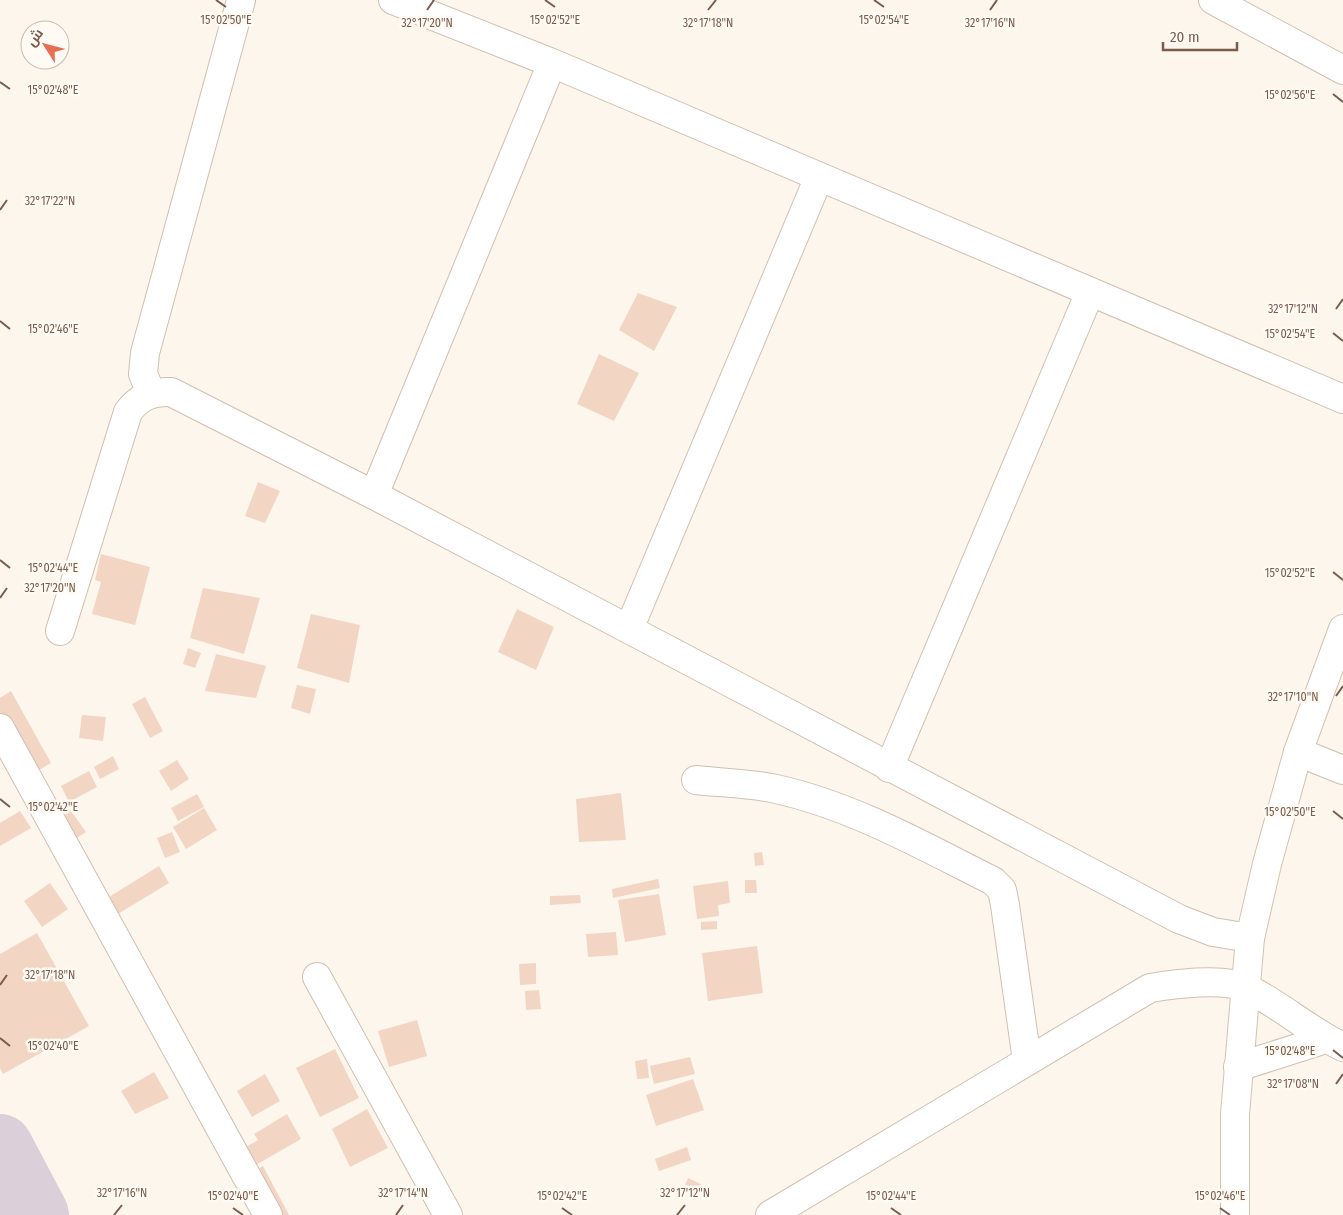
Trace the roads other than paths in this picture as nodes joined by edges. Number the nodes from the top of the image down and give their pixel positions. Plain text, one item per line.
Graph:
1 (241, 0) edge
2 (392, 0) edge
3 (1213, 0) edge
4 (552, 63) junction
5 (1343, 70) edge
6 (819, 177) junction
7 (1090, 292) junction
8 (151, 393) junction
9 (1343, 399) edge
10 (374, 495) junction
11 (628, 628) junction
12 (1343, 629) edge
13 (60, 631) dead end
14 (0, 728) edge
15 (1298, 752) junction
16 (889, 768) junction
17 (1343, 770) edge
18 (696, 780) dead end
19 (1250, 938) junction
20 (317, 977) dead end
21 (1247, 988) junction
22 (1334, 1043) edge
23 (1027, 1061) junction
24 (1238, 1066) junction
25 (268, 1215) edge
26 (448, 1215) edge
27 (770, 1215) edge
28 (1235, 1215) edge

1 - 8 street
2 - 4 street
3 - 5 street
4 - 6 street
4 - 10 street
6 - 7 street
6 - 11 street
7 - 9 street
7 - 16 street
8 - 10 street
8 - 13 street
10 - 11 street
11 - 16 street
12 - 15 street
14 - 25 street
15 - 17 street
15 - 19 street
16 - 19 street
18 - 23 street
19 - 21 street
20 - 26 street
21 - 22 street
21 - 23 street
21 - 24 street
22 - 24 street
23 - 27 street
24 - 28 street

